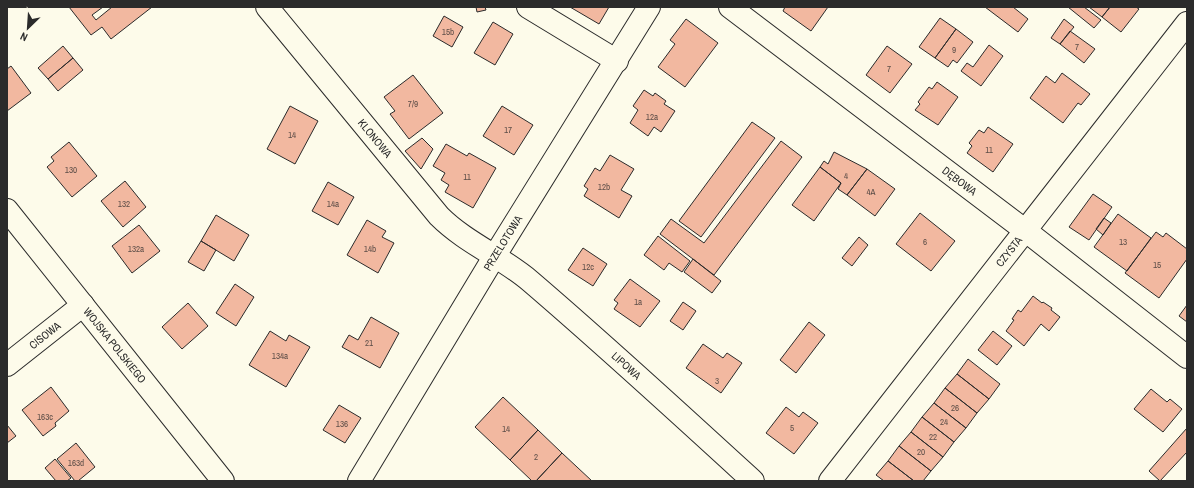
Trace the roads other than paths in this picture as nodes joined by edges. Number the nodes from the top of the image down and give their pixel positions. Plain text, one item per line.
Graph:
1 (267, 7) edge
2 (528, 7) edge
3 (649, 7) edge
4 (730, 7) edge
5 (1187, 22) edge
6 (617, 61) junction
7 (7, 210) edge
8 (1026, 231) junction
9 (494, 257) junction
10 (82, 305) junction
11 (1187, 357) edge
12 (7, 365) edge
13 (223, 481) edge
14 (359, 481) edge
15 (753, 481) edge
16 (830, 481) edge

1 - 9 street, KLONOWA
2 - 6 street
3 - 6 street, PRZELOTOWA
4 - 8 street, DĘBOWA
5 - 8 street, CZYSTA
6 - 9 street, PRZELOTOWA
7 - 10 street, WOJSKA POLSKIEGO
8 - 11 street, DĘBOWA
8 - 16 street, CZYSTA
9 - 14 street, PRZELOTOWA
9 - 15 street, LIPOWA
10 - 12 street, CISOWA
10 - 13 street, WOJSKA POLSKIEGO

